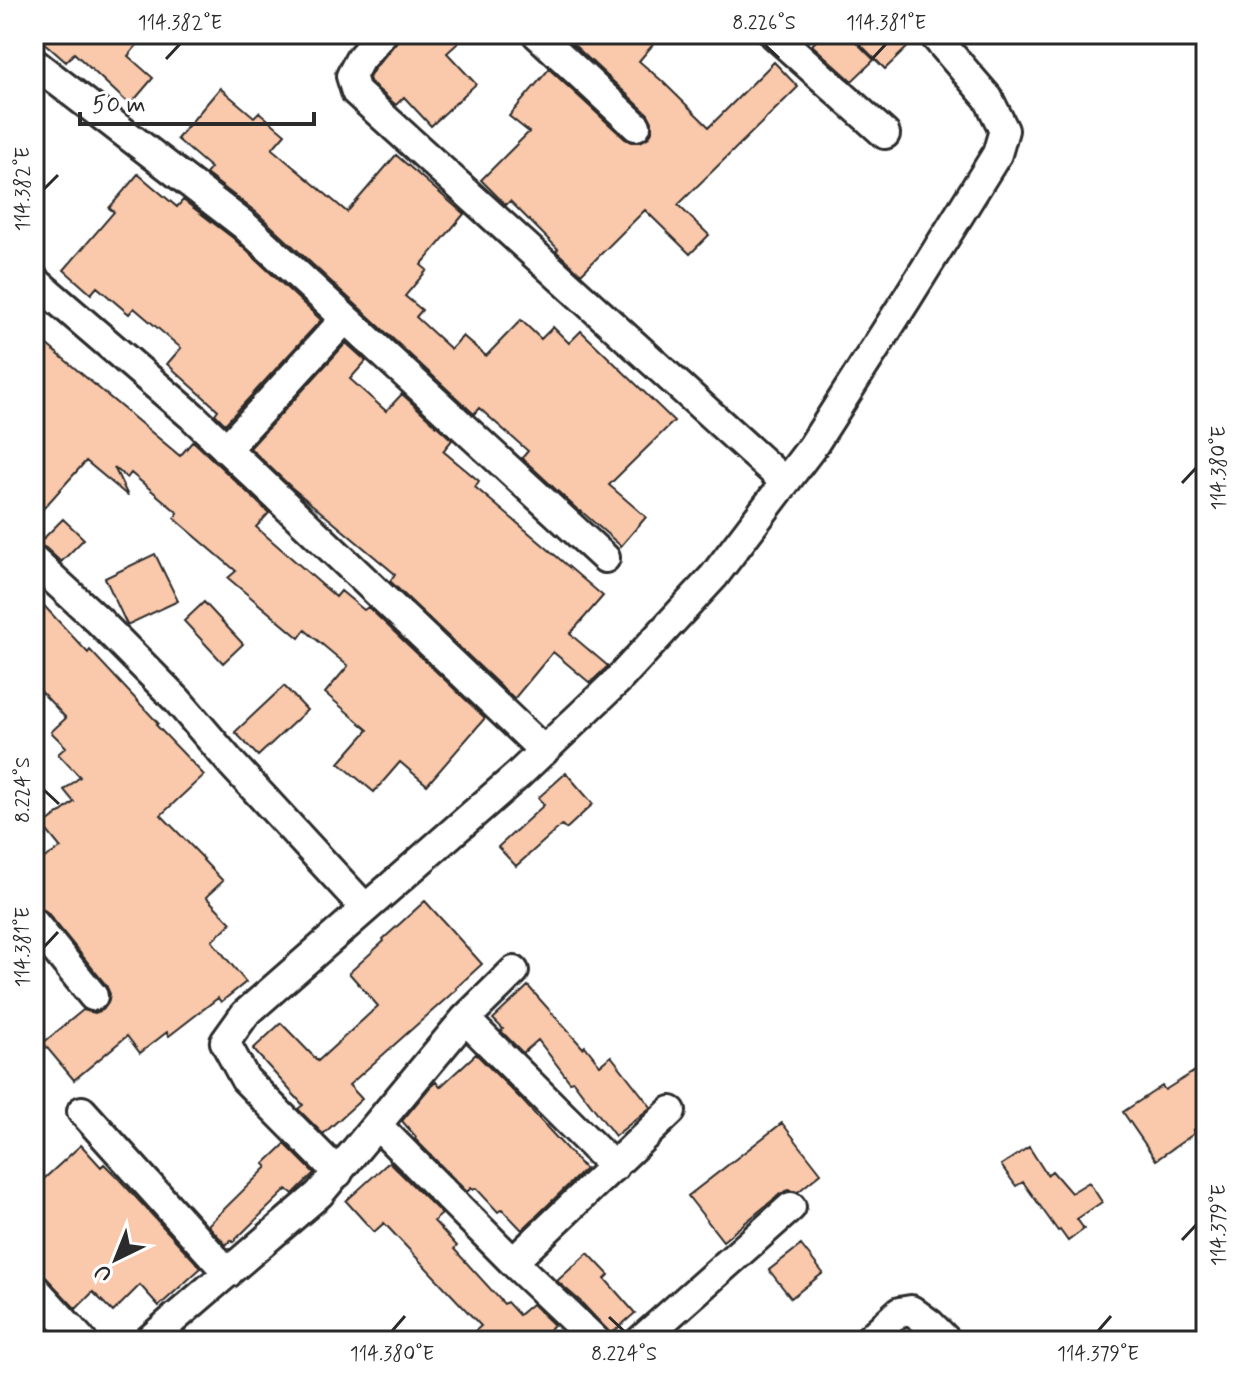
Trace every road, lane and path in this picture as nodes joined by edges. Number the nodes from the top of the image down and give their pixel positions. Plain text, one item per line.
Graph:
1 (382, 34) edge
2 (537, 34) edge
3 (774, 34) edge
4 (933, 34) edge
5 (34, 63) edge
6 (636, 126) dead end
7 (885, 134) dead end
8 (34, 280) edge
9 (345, 319) junction
10 (226, 449) junction
11 (785, 482) junction
12 (605, 558) dead end
13 (34, 561) edge
14 (544, 751) junction
15 (365, 908) junction
16 (34, 923) edge
17 (514, 971) dead end
18 (93, 996) dead end
19 (465, 1019) junction
20 (82, 1111) dead end
21 (671, 1111) dead end
22 (377, 1125) junction
23 (614, 1167) junction
24 (338, 1173) junction
25 (791, 1207) dead end
26 (513, 1262) junction
27 (228, 1273) junction
28 (34, 1288) edge
29 (82, 1341) edge
30 (148, 1341) edge
31 (596, 1341) edge
32 (640, 1341) edge
33 (867, 1341) edge
34 (947, 1341) edge

1 - 11 street
2 - 6 street
3 - 7 street
4 - 11 street
5 - 9 street
8 - 10 street
9 - 10 street
9 - 12 street
10 - 14 street
11 - 14 street
13 - 15 street
14 - 15 street
15 - 24 street
16 - 18 street
17 - 19 street
19 - 22 street
19 - 23 street
20 - 27 street
21 - 23 street
22 - 24 street
22 - 26 street
23 - 26 street
24 - 27 street
25 - 32 street
26 - 31 street
27 - 30 street
28 - 29 street
33 - 34 street

